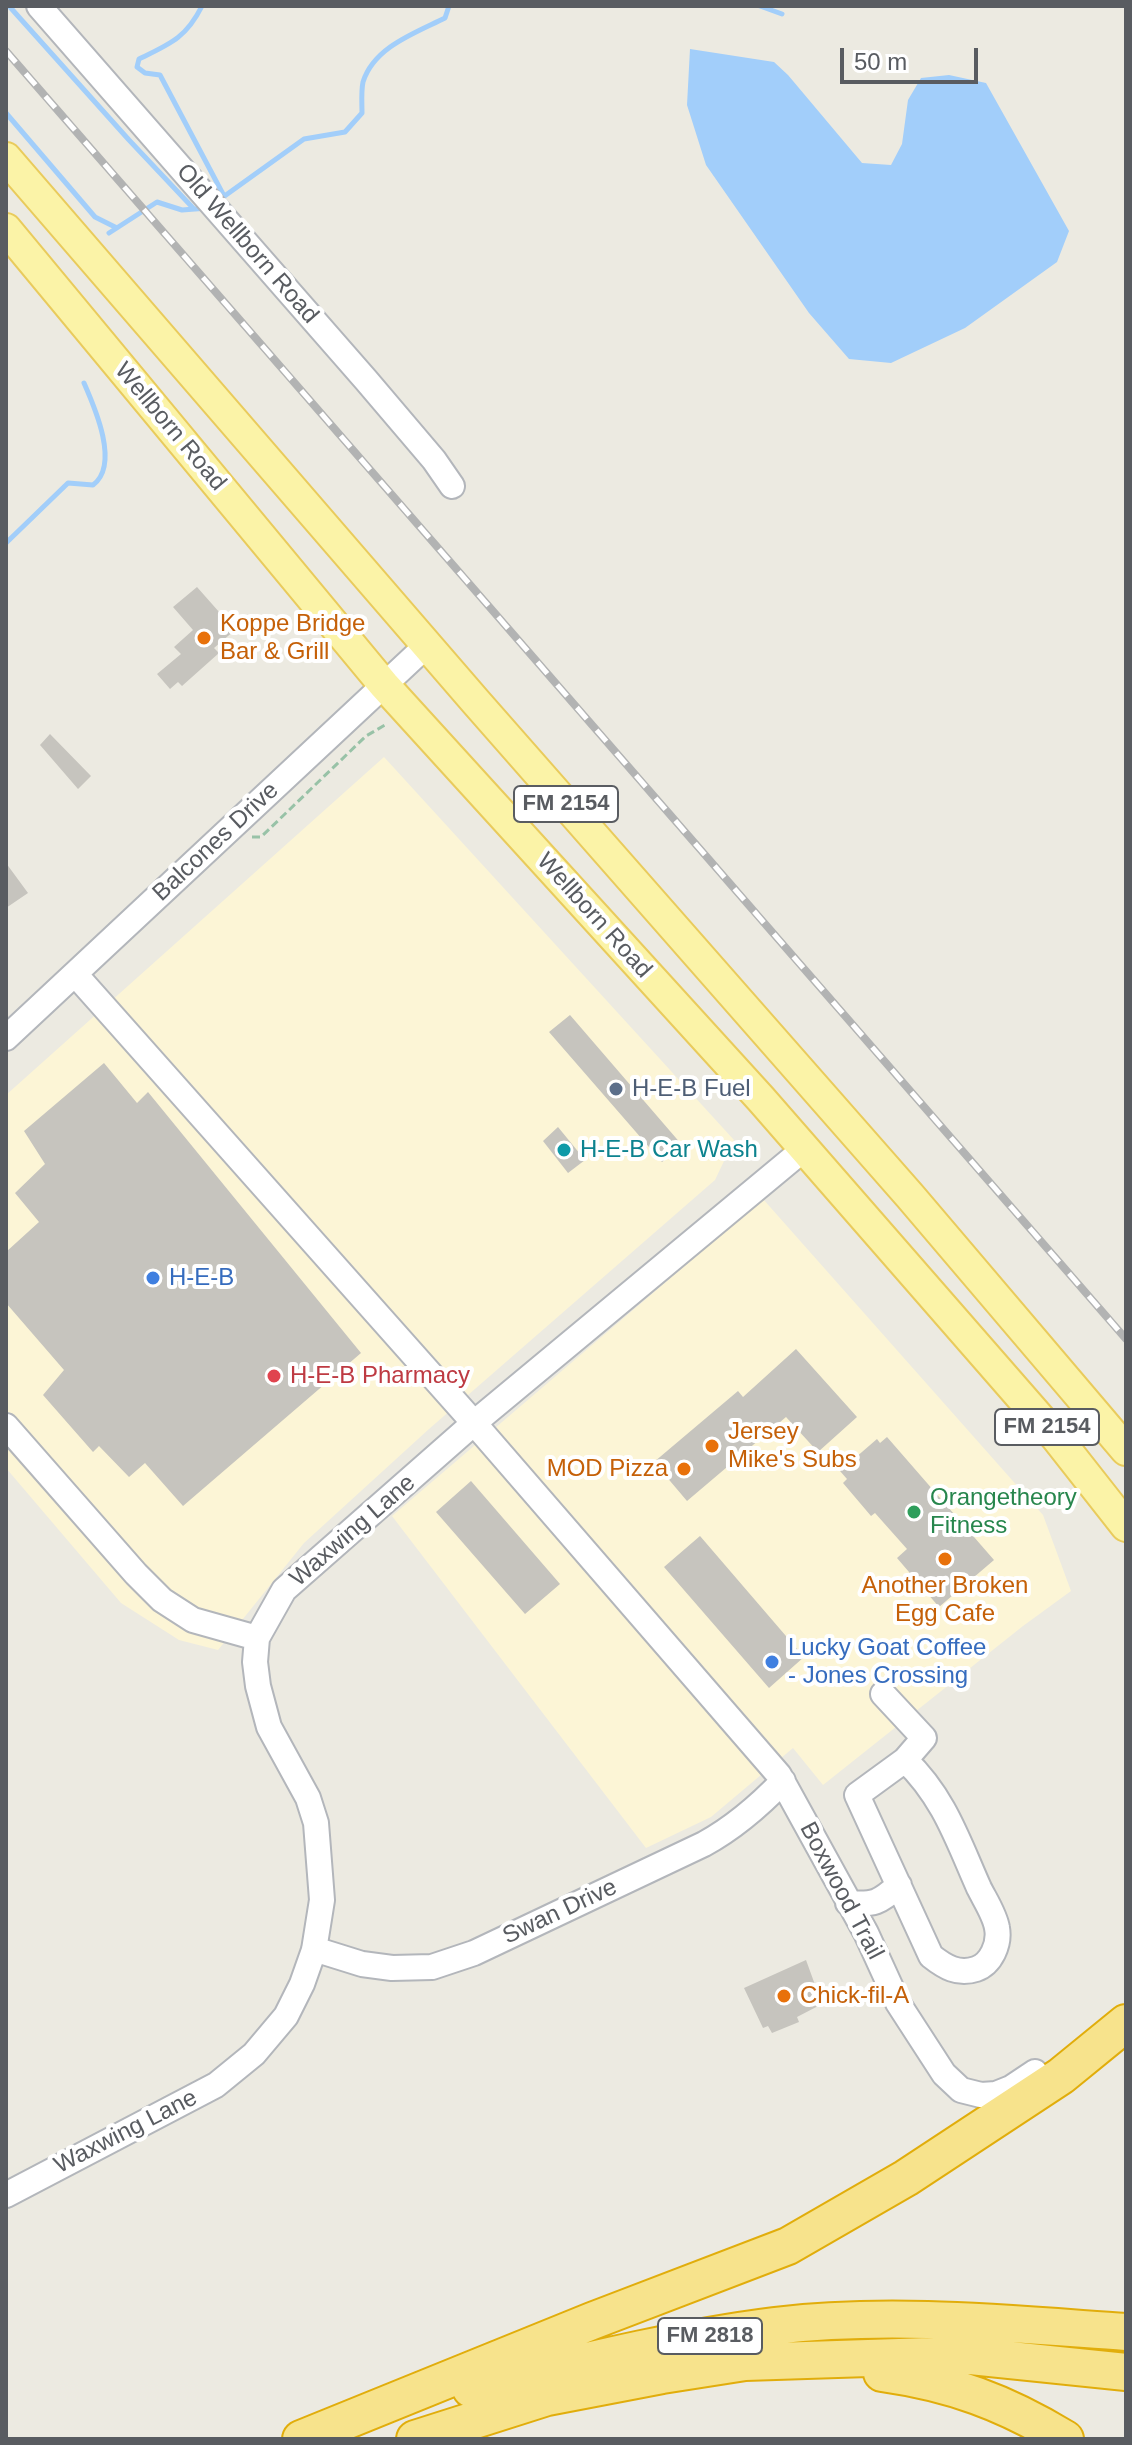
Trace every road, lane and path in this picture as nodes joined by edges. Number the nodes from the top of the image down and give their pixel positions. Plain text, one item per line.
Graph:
1 (39, 6) edge
2 (6, 158) edge
3 (6, 229) edge
4 (452, 486) dead end
5 (427, 645) junction
6 (384, 685) junction
7 (385, 725) dead end
8 (221, 838) junction
9 (75, 974) junction
10 (6, 1038) edge
11 (804, 1149) junction
12 (474, 1423) junction
13 (6, 1426) edge
14 (1126, 1450) edge
15 (1126, 1526) edge
16 (257, 1638) junction
17 (883, 1694) dead end
18 (905, 1760) junction
19 (783, 1781) junction
20 (899, 1885) junction
21 (852, 1909) junction
22 (314, 1949) junction
23 (1124, 2025) edge
24 (6, 2195) edge
25 (1126, 2332) edge
26 (745, 2362) junction
27 (1126, 2372) edge
28 (303, 2439) edge
29 (415, 2439) edge
30 (1065, 2439) edge

1 - 4 street, Old Wellborn Road
2 - 5 main road, FM 2154
3 - 6 main road, Wellborn Road / FM 2154
5 - 6 street, Balcones Drive
5 - 14 main road, FM 2154
6 - 8 street, Balcones Drive
6 - 11 main road, Wellborn Road / FM 2154
7 - 8 path
8 - 9 street, Balcones Drive
9 - 10 street, Balcones Drive
9 - 12 street, Boxwood Trail
11 - 12 street, Waxwing Lane
11 - 15 main road, Wellborn Road / FM 2154
12 - 16 street, Waxwing Lane
12 - 19 street, Boxwood Trail
13 - 16 street
16 - 22 street, Waxwing Lane
17 - 18 street
18 - 20 street
18 - 20 street
19 - 21 street, Boxwood Trail
19 - 22 street, Swan Drive
20 - 21 street
21 - 23 street, Boxwood Trail
22 - 24 street, Waxwing Lane
23 - 28 highway
25 - 28 highway, FM 2818
26 - 27 highway, FM 2818
26 - 29 highway, FM 2818
26 - 30 highway

